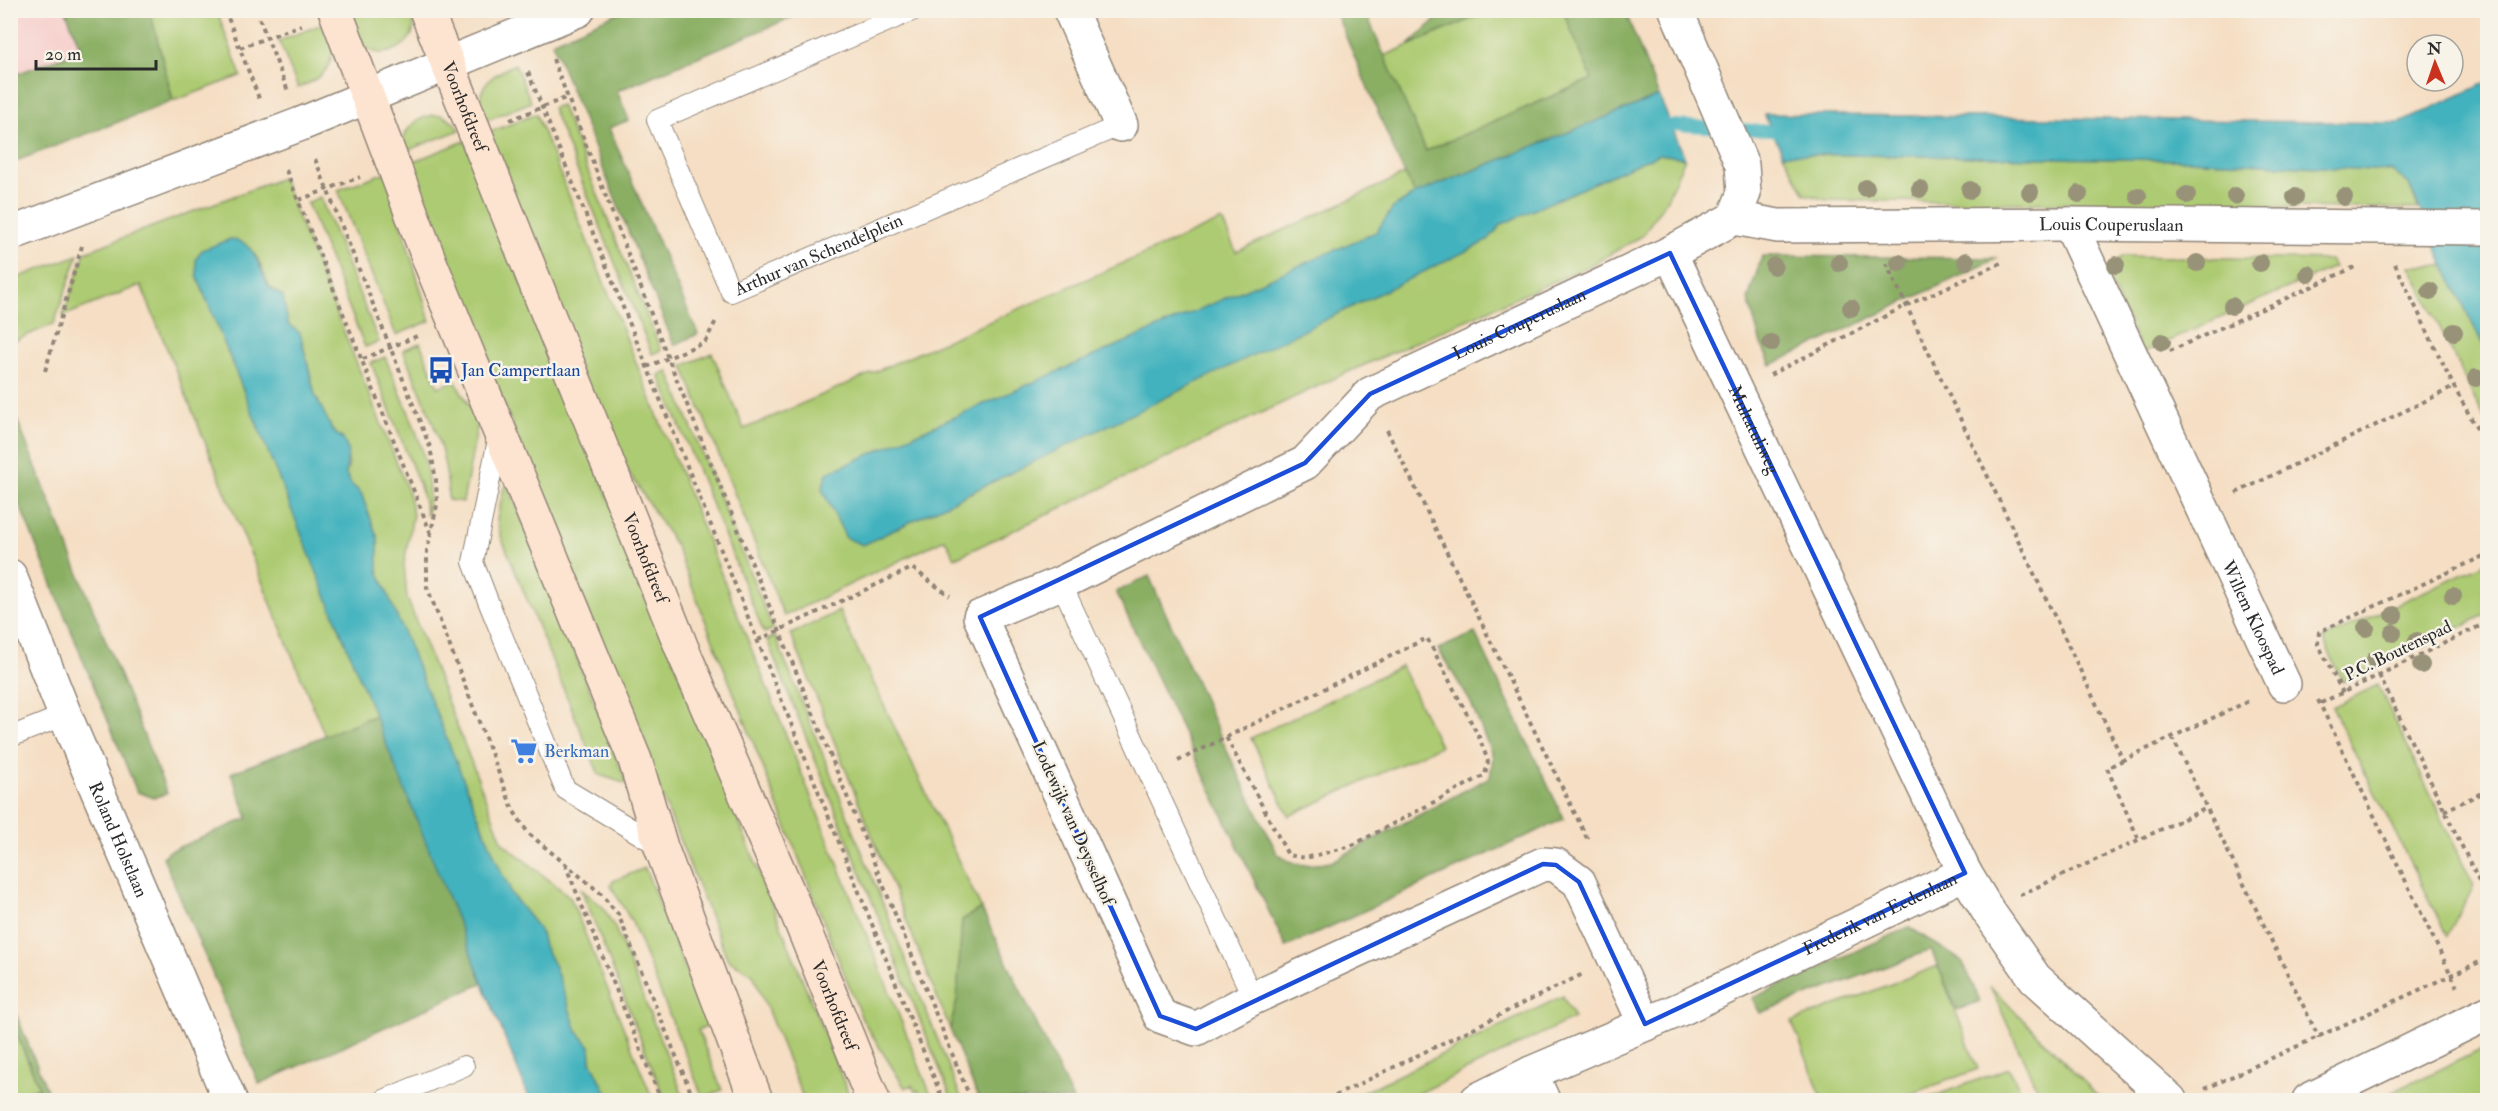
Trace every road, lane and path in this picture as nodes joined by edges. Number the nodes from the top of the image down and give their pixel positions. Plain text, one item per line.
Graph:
1 (225, 10) edge
2 (256, 10) edge
3 (426, 10) edge
4 (578, 10) edge
5 (914, 10) edge
6 (1070, 10) edge
7 (1676, 10) edge
8 (335, 11) edge
9 (528, 32) junction
10 (267, 38) junction
11 (240, 48) junction
12 (447, 63) junction
13 (366, 97) junction
14 (568, 97) junction
15 (542, 107) junction
16 (1121, 125) joint
17 (287, 130) junction
18 (475, 133) junction
19 (392, 165) junction
20 (327, 190) junction
21 (299, 200) junction
22 (71, 212) junction
23 (1734, 218) junction
24 (2070, 224) junction
25 (2377, 226) junction
26 (2487, 228) edge
27 (10, 234) edge
28 (1670, 253) junction
29 (1883, 257) dead end
30 (2009, 260) dead end
31 (2357, 266) dead end
32 (730, 292) junction
33 (1905, 306) junction
34 (417, 336) dead end
35 (391, 346) junction
36 (668, 358) junction
37 (363, 359) junction
38 (2137, 366) junction
39 (647, 367) junction
40 (45, 371) dead end
41 (2454, 387) junction
42 (1737, 391) junction
43 (1370, 394) junction
44 (500, 433) junction
45 (2487, 449) edge
46 (2203, 509) junction
47 (431, 534) junction
48 (2487, 554) edge
49 (10, 576) edge
50 (1061, 583) junction
51 (980, 617) junction
52 (2487, 622) edge
53 (779, 629) junction
54 (758, 640) junction
55 (2379, 675) junction
56 (2284, 684) junction
57 (2343, 693) junction
58 (2321, 703) junction
59 (64, 716) junction
60 (10, 736) edge
61 (1226, 737) junction
62 (2172, 737) junction
63 (2123, 760) junction
64 (1150, 774) junction
65 (2487, 790) edge
66 (2208, 808) junction
67 (2444, 811) junction
68 (2139, 840) junction
69 (661, 847) junction
70 (565, 864) junction
71 (1556, 865) junction
72 (1965, 873) junction
73 (2487, 900) edge
74 (1988, 911) junction
75 (1616, 958) junction
76 (2487, 958) edge
77 (2452, 975) junction
78 (1253, 998) junction
79 (2480, 1017) edge
80 (1645, 1024) junction
81 (2319, 1038) junction
82 (464, 1066) dead end
83 (1537, 1087) edge
84 (2201, 1091) dead end
85 (230, 1101) edge
86 (384, 1101) edge
87 (661, 1101) edge
88 (694, 1101) edge
89 (756, 1101) edge
90 (873, 1101) edge
91 (943, 1101) edge
92 (971, 1101) edge
93 (1327, 1101) edge
94 (1477, 1101) edge
95 (2170, 1101) edge
96 (2309, 1101) edge

1 - 11 path
2 - 10 path
3 - 12 street, Voorhofdreef
4 - 9 street
5 - 32 lane, Arthur van Schendelplein
6 - 16 street, Arthur van Schendelplein
7 - 23 street
8 - 10 path
8 - 13 street
9 - 12 street
9 - 14 path
9 - 15 path
10 - 11 path
10 - 17 path
11 - 17 path
12 - 13 street
12 - 18 street, Voorhofdreef
13 - 17 street
13 - 19 street
14 - 15 path
14 - 36 path
15 - 18 path
15 - 39 path
16 - 32 lane, Arthur van Schendelplein
17 - 20 path
17 - 21 path
17 - 22 street
18 - 90 street, Voorhofdreef
19 - 20 path
19 - 44 street
20 - 21 path
20 - 35 path
21 - 37 path
22 - 27 street
22 - 40 path
23 - 24 street, Louis Couperuslaan
23 - 28 street
24 - 25 street, Louis Couperuslaan
24 - 38 street, Willem Kloospad
25 - 26 street, Louis Couperuslaan
25 - 41 path
28 - 42 street, Multatuliweg
28 - 43 street, Louis Couperuslaan
29 - 33 path
30 - 33 path
31 - 38 path
32 - 36 path
33 - 42 path
33 - 63 path
34 - 35 path
35 - 37 path
35 - 47 path
36 - 39 path
36 - 53 path
37 - 47 path
38 - 46 street, Willem Kloospad
39 - 54 path
41 - 45 path
41 - 46 path
42 - 72 street, Multatuliweg
43 - 50 street
43 - 71 path
44 - 69 street
44 - 69 lane
46 - 56 street, Willem Kloospad
47 - 70 path
48 - 57 path
49 - 59 street, Roland Holstlaan
50 - 51 street
50 - 64 lane
51 - 53 path
51 - 78 street, Lodewijk van Deysselhof
52 - 55 path, P.C. Boutenspad
53 - 54 path
53 - 92 path
54 - 91 path
55 - 57 path, P.C. Boutenspad
55 - 67 path
56 - 58 path, Willem Kloospad
56 - 62 path
57 - 58 path, P.C. Boutenspad
58 - 77 path
59 - 60 lane
59 - 85 street, Roland Holstlaan
61 - 61 path
61 - 64 path
62 - 63 path
62 - 66 path
63 - 68 path
64 - 78 lane
65 - 67 path
66 - 68 path
66 - 81 path
67 - 73 path
68 - 74 path
69 - 89 street
70 - 87 path
70 - 88 path
71 - 75 street
71 - 78 street, Lodewijk van Deysselhof
72 - 74 street, Frederik van Eedenlaan
72 - 80 street, Frederik van Eedenlaan
74 - 95 street, Frederik van Eedenlaan
75 - 80 street
75 - 93 path
76 - 77 path
77 - 79 path
77 - 81 path
79 - 96 street
80 - 83 street, Frederik van Eedenlaan
81 - 84 path
82 - 86 lane
83 - 94 street, Frederik van Eedenlaan

